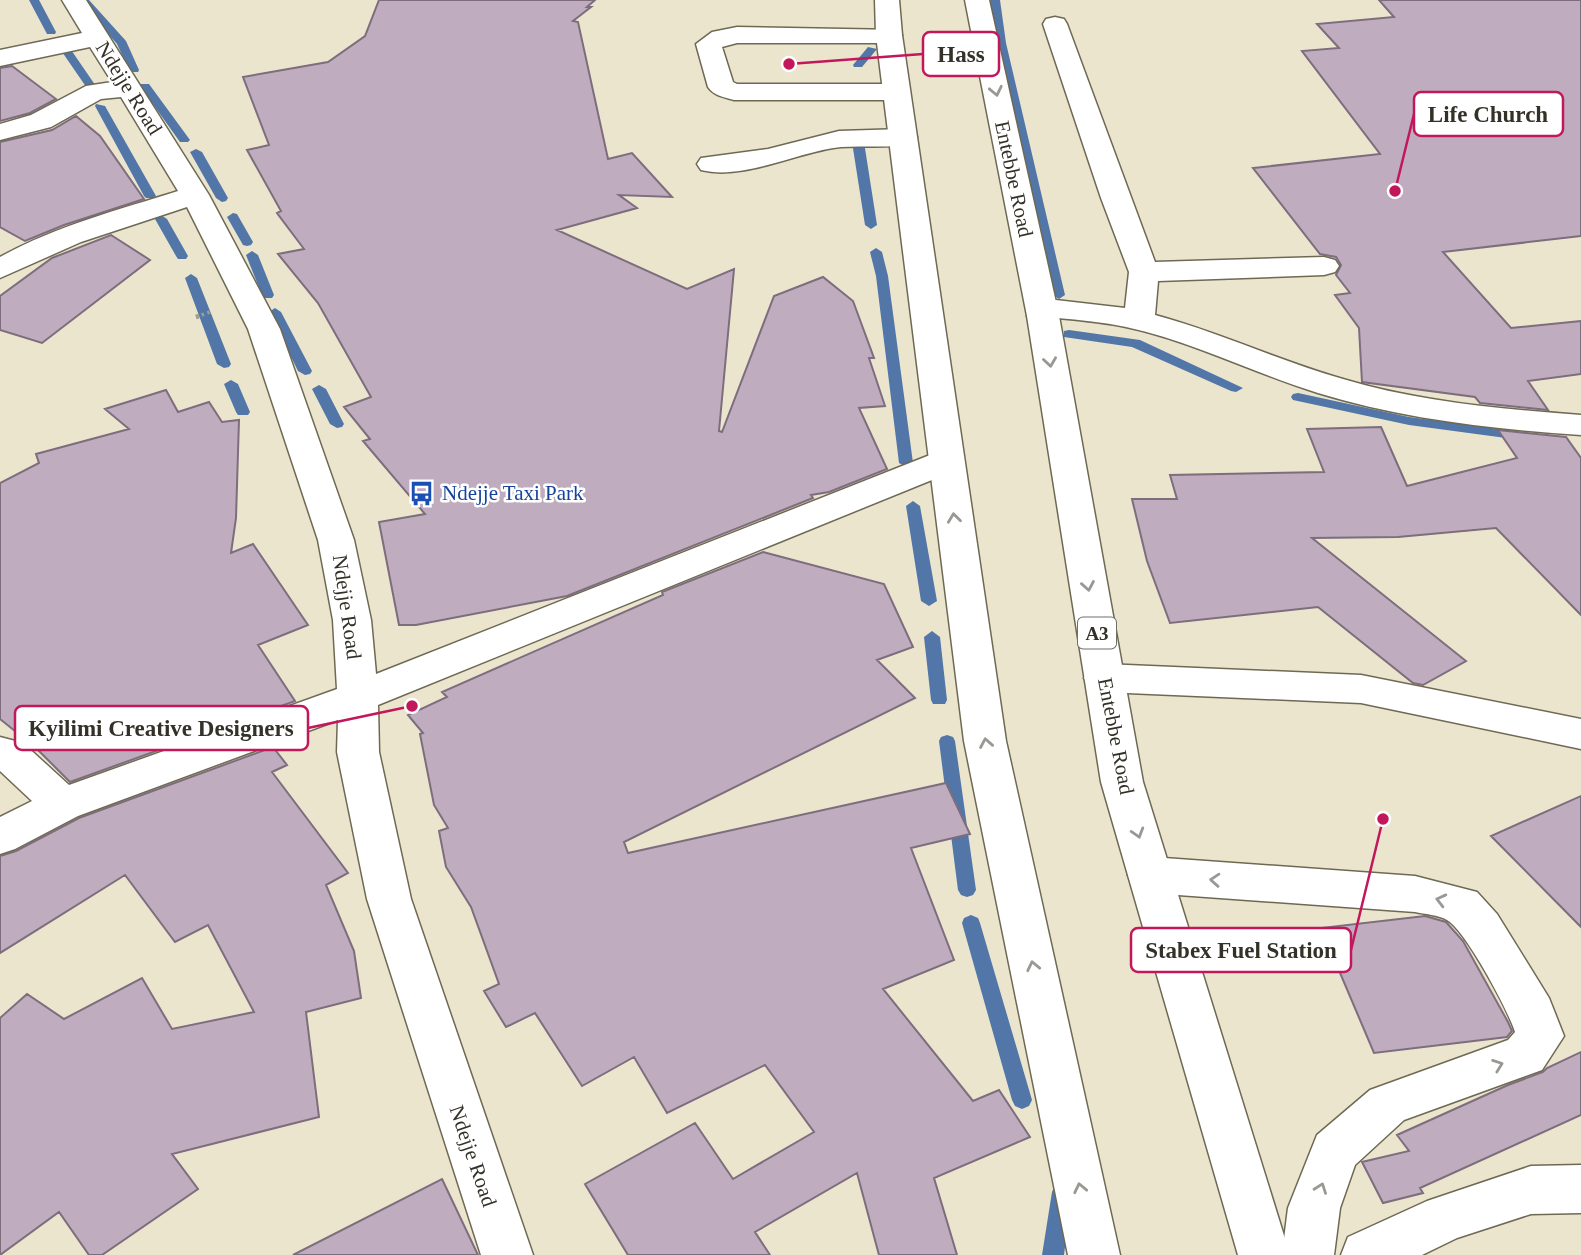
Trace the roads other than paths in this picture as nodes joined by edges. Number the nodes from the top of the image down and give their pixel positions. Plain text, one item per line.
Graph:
1 (74, 0) edge
2 (977, 0) edge
3 (888, 17) edge
4 (1055, 24) dead end
5 (98, 38) junction
6 (0, 58) edge
7 (130, 88) junction
8 (897, 92) junction
9 (0, 132) edge
10 (904, 137) junction
11 (711, 164) dead end
12 (195, 195) junction
13 (1324, 266) dead end
14 (0, 269) edge
15 (1143, 272) junction
16 (1043, 316) junction
17 (1139, 320) junction
18 (1581, 425) edge
19 (947, 461) junction
20 (1104, 678) junction
21 (358, 697) junction
22 (1581, 734) edge
23 (0, 752) edge
24 (63, 803) junction
25 (0, 837) edge
26 (1150, 875) junction
27 (1581, 1189) edge
28 (507, 1255) edge
29 (1094, 1255) edge
30 (1264, 1255) edge
31 (1308, 1255) edge
32 (1367, 1255) edge

1 - 5 street, Ndejje Road
2 -> 16 street, Entebbe Road / A3
3 - 8 street
3 - 8 street
4 - 15 street
5 - 6 street
5 - 7 street, Ndejje Road
7 - 9 street
7 - 12 street, Ndejje Road
8 - 10 street
10 - 11 street
10 - 19 street
12 - 14 street
12 - 21 street, Ndejje Road
13 - 15 street
15 - 17 street
16 - 17 street
16 -> 20 street, Entebbe Road / A3
17 - 18 street
19 - 21 street
29 -> 19 street
20 - 22 street
20 -> 26 street, Entebbe Road / A3
21 - 24 street
21 - 28 street, Ndejje Road
23 - 24 street
24 - 25 street
26 - 30 street, Entebbe Road / A3
31 -> 26 street
27 - 32 street

